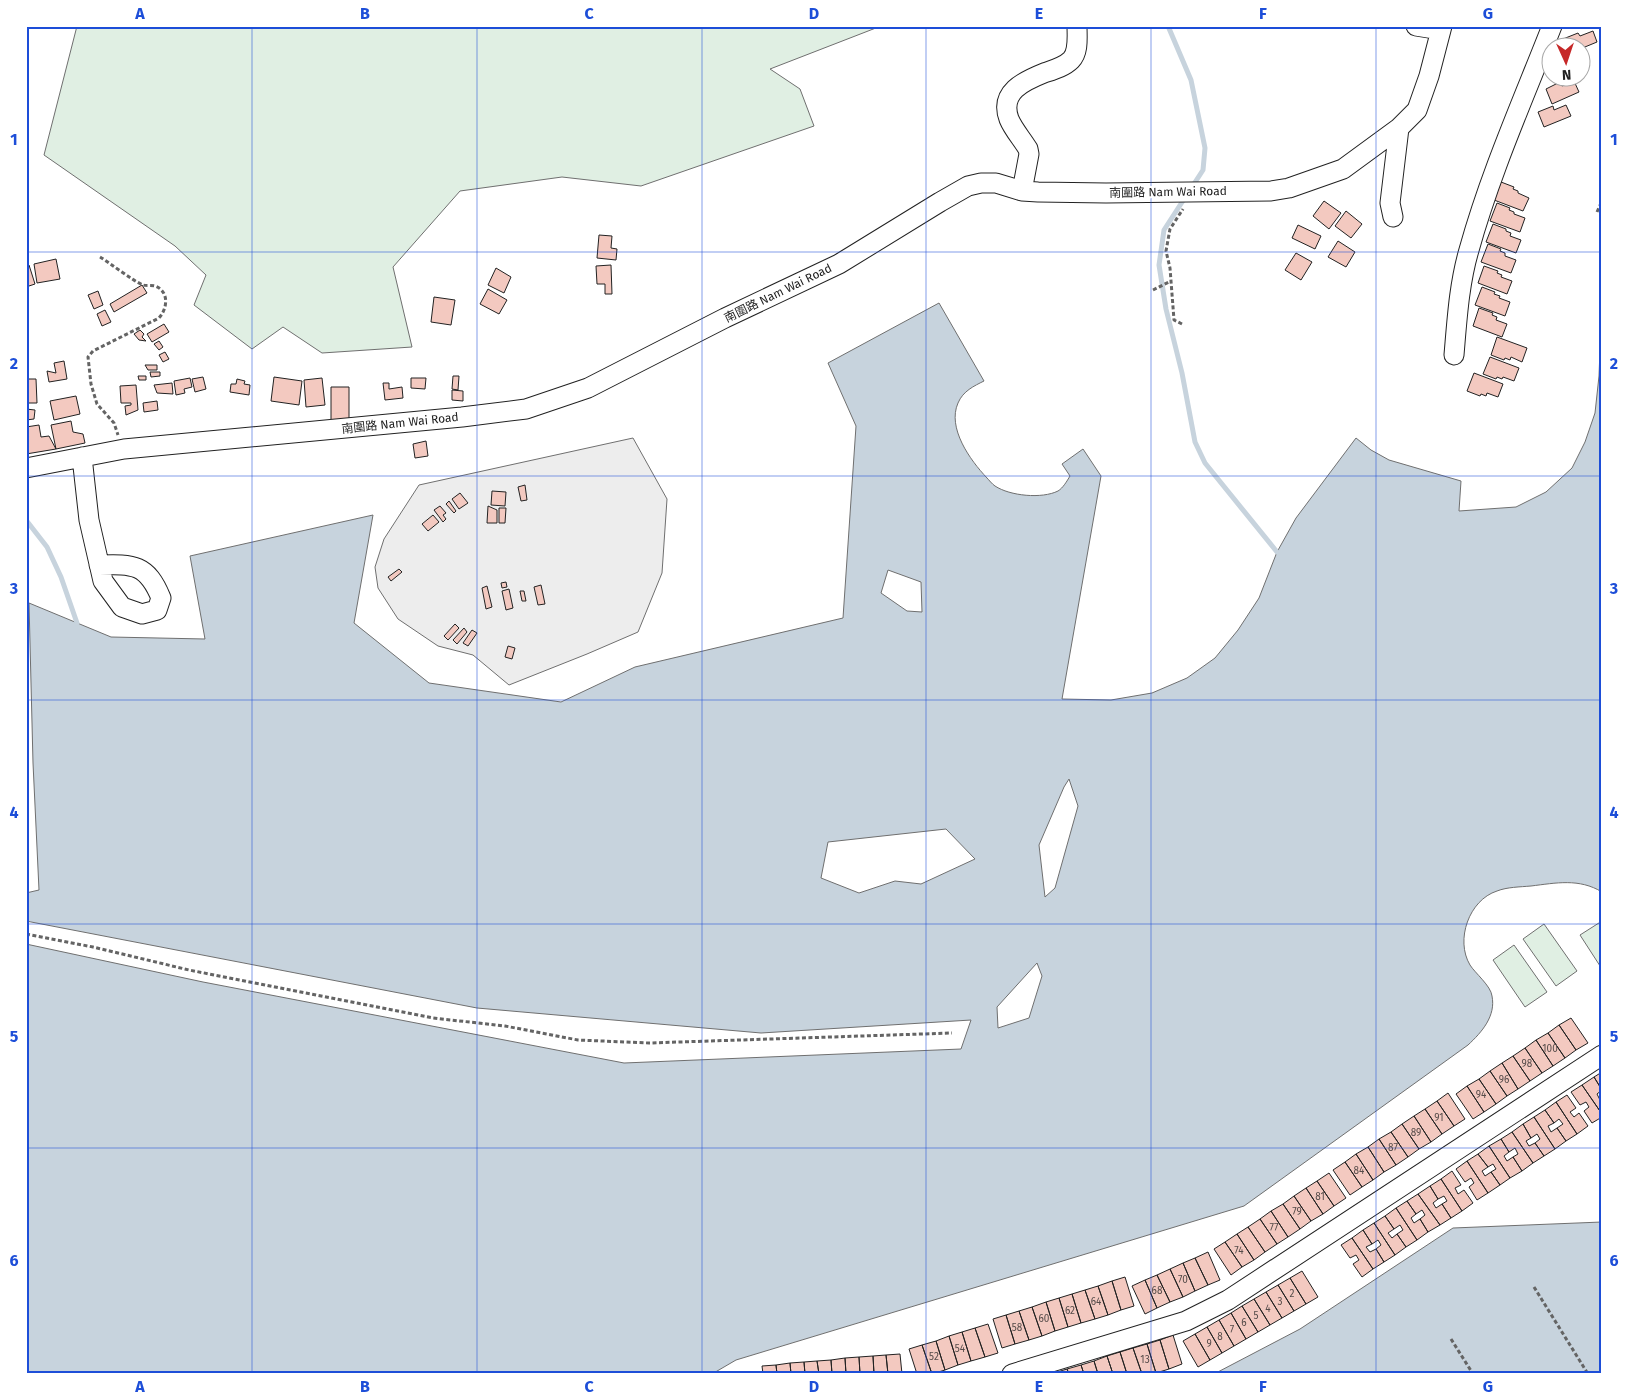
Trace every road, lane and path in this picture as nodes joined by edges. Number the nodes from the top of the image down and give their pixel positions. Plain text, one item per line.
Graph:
1 (1077, 26) edge
2 (1416, 26) edge
3 (1552, 26) edge
4 (1442, 28) edge
5 (1399, 128) junction
6 (1022, 191) junction
7 (1188, 192) junction
8 (1602, 201) edge
9 (1597, 212) dead end
10 (1393, 217) dead end
11 (100, 256) dead end
12 (1171, 281) junction
13 (1153, 290) dead end
14 (1182, 324) dead end
15 (1454, 355) dead end
16 (124, 449) junction
17 (82, 457) junction
18 (26, 468) edge
19 (100, 565) dead end
20 (26, 934) edge
21 (952, 1033) dead end
22 (1602, 1055) edge
23 (1534, 1287) dead end
24 (1451, 1339) dead end
25 (1012, 1374) edge
26 (1473, 1374) edge
27 (1588, 1374) edge

1 - 6 street
2 - 4 street
3 - 15 street
4 - 5 street, 南圍路 Nam Wai Road
5 - 7 street, 南圍路 Nam Wai Road
5 - 10 street
6 - 7 street, 南圍路 Nam Wai Road
6 - 16 street, 南圍路 Nam Wai Road
7 - 12 path
8 - 9 path
11 - 16 path
12 - 13 path
12 - 14 path
16 - 17 street, 南圍路 Nam Wai Road
17 - 18 street, 南圍路 Nam Wai Road
17 - 19 street
20 - 21 path
22 - 25 street
23 - 27 path
24 - 26 path

